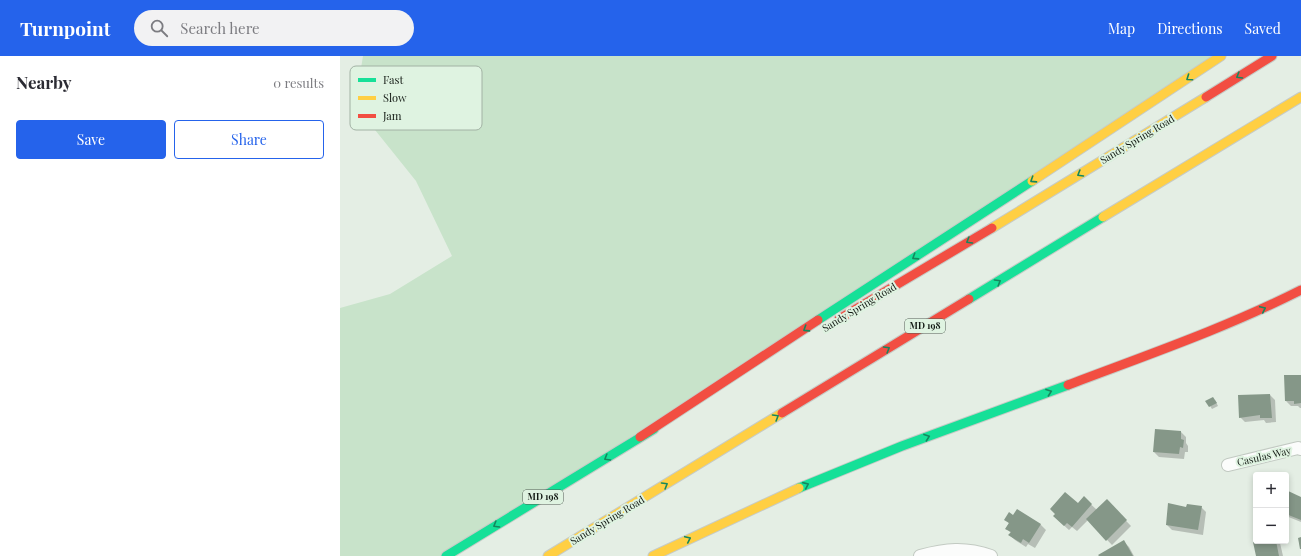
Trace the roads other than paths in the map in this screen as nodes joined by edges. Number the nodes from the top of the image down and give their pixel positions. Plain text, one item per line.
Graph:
1 (1221, 56) edge
2 (1272, 56) edge
3 (1301, 97) edge
4 (1301, 290) edge
5 (1264, 298) dead end
6 (830, 324) dead end
7 (809, 336) dead end
8 (1149, 355) junction
9 (640, 437) junction
10 (1301, 449) edge
11 (1228, 465) dead end
12 (446, 556) edge
13 (548, 556) edge
14 (653, 556) edge
15 (920, 556) edge
16 (990, 556) edge

1 -> 9 main road
2 -> 6 main road, Sandy Spring Road
13 -> 3 main road, Sandy Spring Road / MD 198
8 -> 4 main road
5 - 8 main road
7 - 9 main road, MD 198
14 -> 8 main road
9 -> 12 main road, MD 198
10 - 11 street, Casulas Way
15 - 16 street

